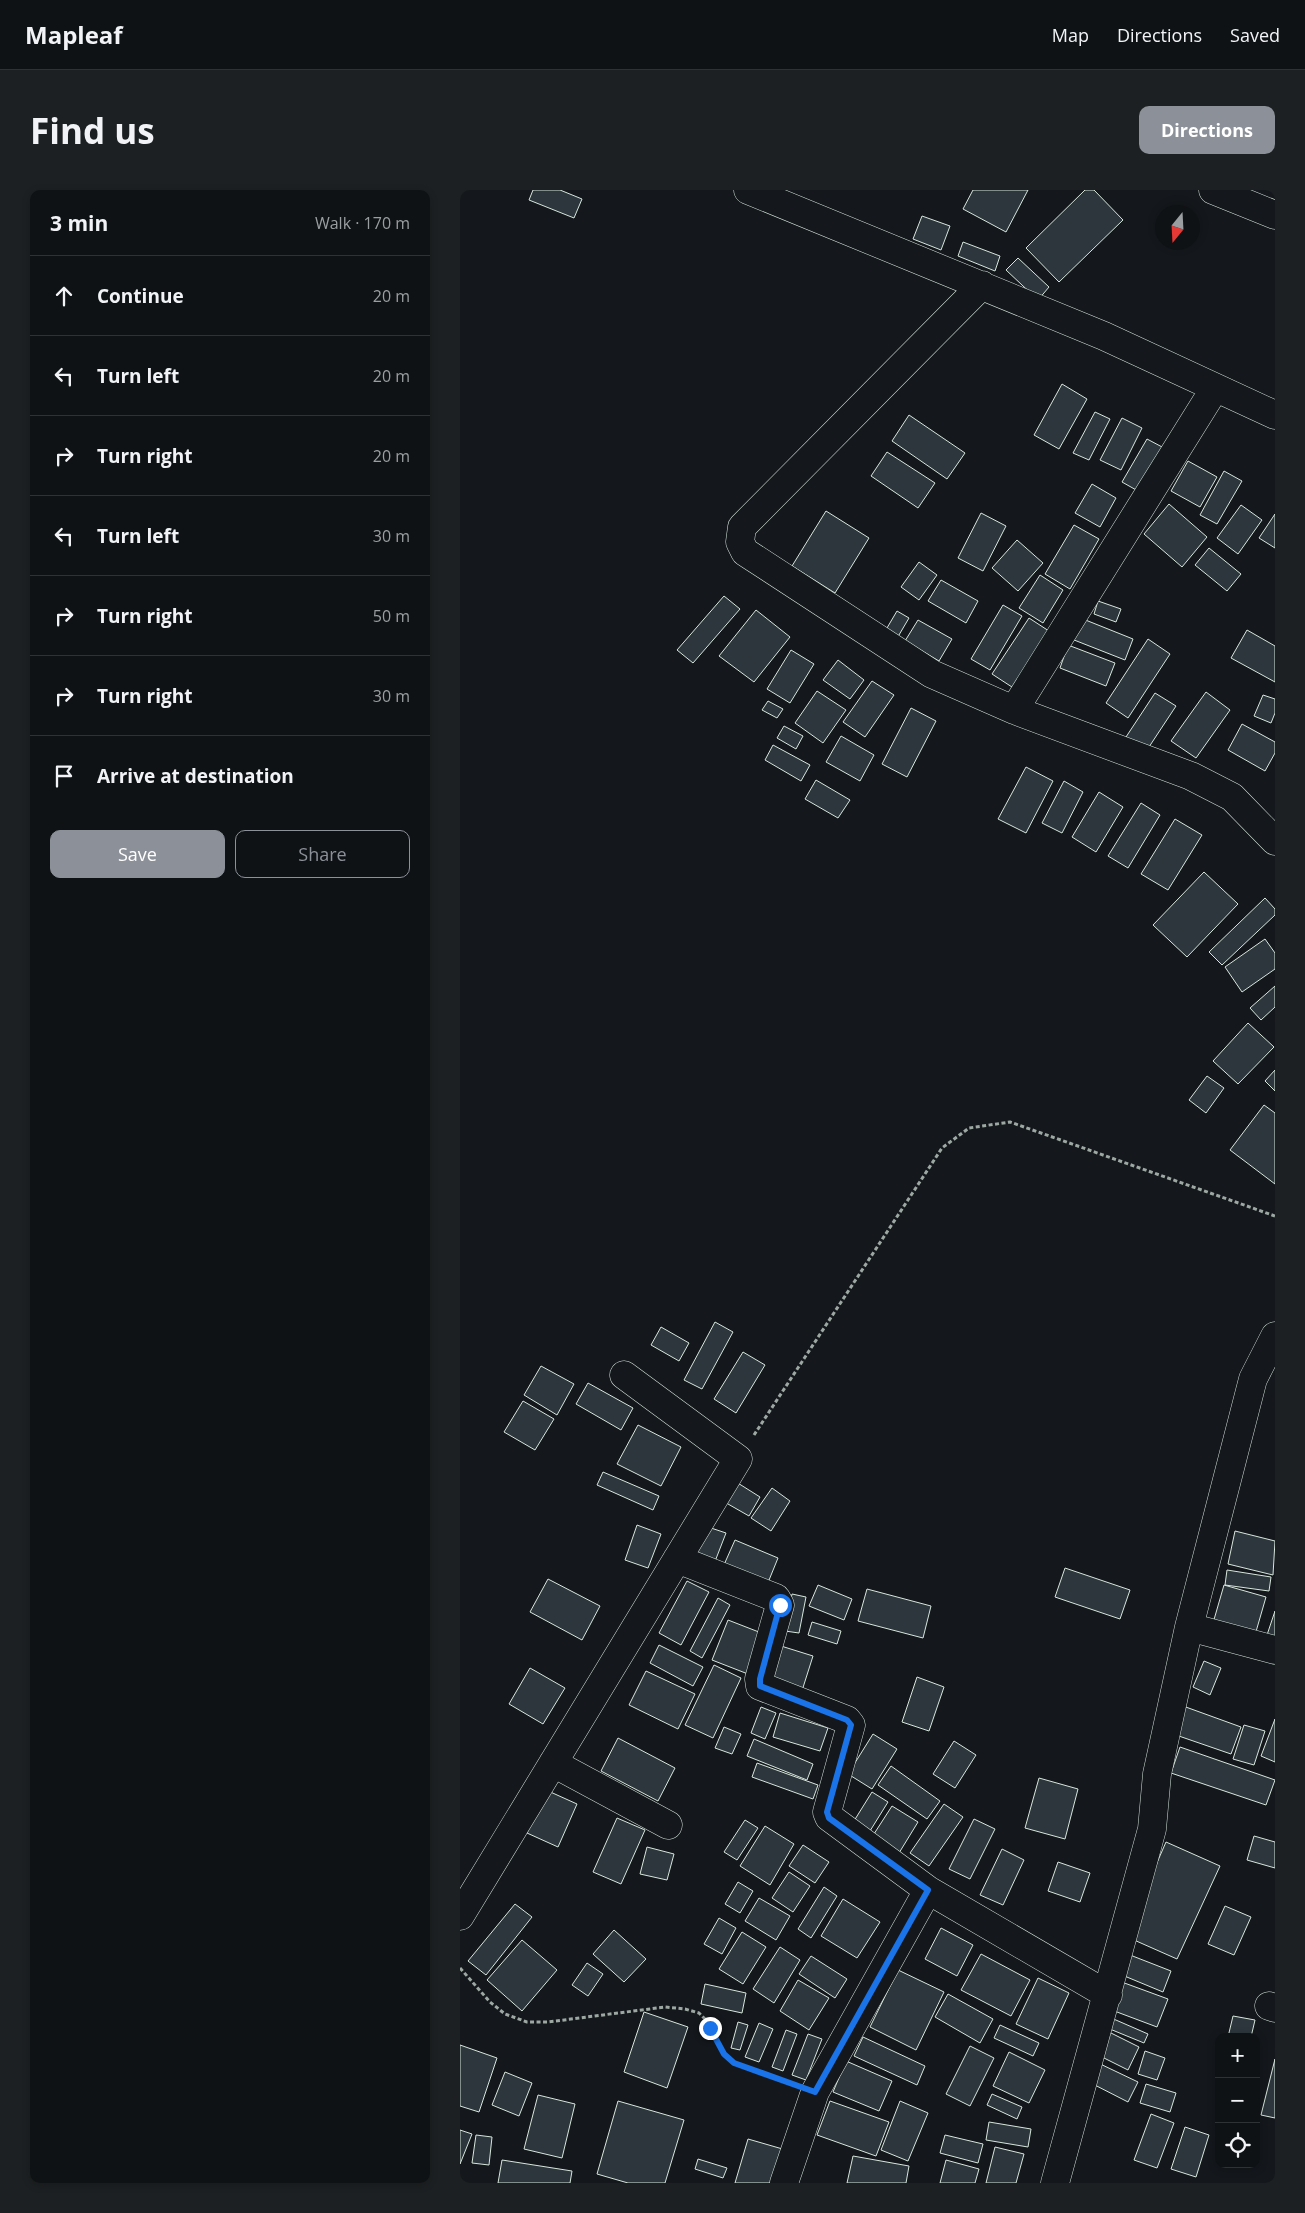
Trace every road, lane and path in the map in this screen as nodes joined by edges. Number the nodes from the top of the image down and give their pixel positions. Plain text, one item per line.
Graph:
1 (748, 190) edge
2 (1213, 190) edge
3 (1275, 215) edge
4 (982, 285) junction
5 (1215, 388) junction
6 (1275, 415) edge
7 (1014, 710) junction
8 (1275, 841) edge
9 (1275, 1216) edge
10 (1275, 1336) edge
11 (624, 1375) dead end
12 (738, 1458) junction
13 (677, 1558) junction
14 (1189, 1627) junction
15 (1275, 1650) edge
16 (553, 1763) junction
17 (668, 1825) dead end
18 (928, 1890) junction
19 (460, 1916) edge
20 (460, 1968) edge
21 (1108, 1995) junction
22 (815, 2092) junction
23 (784, 2183) edge
24 (1055, 2183) edge

1 - 4 main road
2 - 3 main road
4 - 5 main road
4 - 7 main road
5 - 6 main road
5 - 7 main road
7 - 8 main road
9 - 12 path
10 - 14 main road
11 - 12 main road
12 - 13 main road
13 - 16 main road
13 - 18 main road
14 - 15 main road
14 - 21 main road
16 - 17 main road
16 - 19 main road
18 - 21 main road
18 - 22 main road
20 - 22 path
21 - 24 main road
22 - 23 main road

